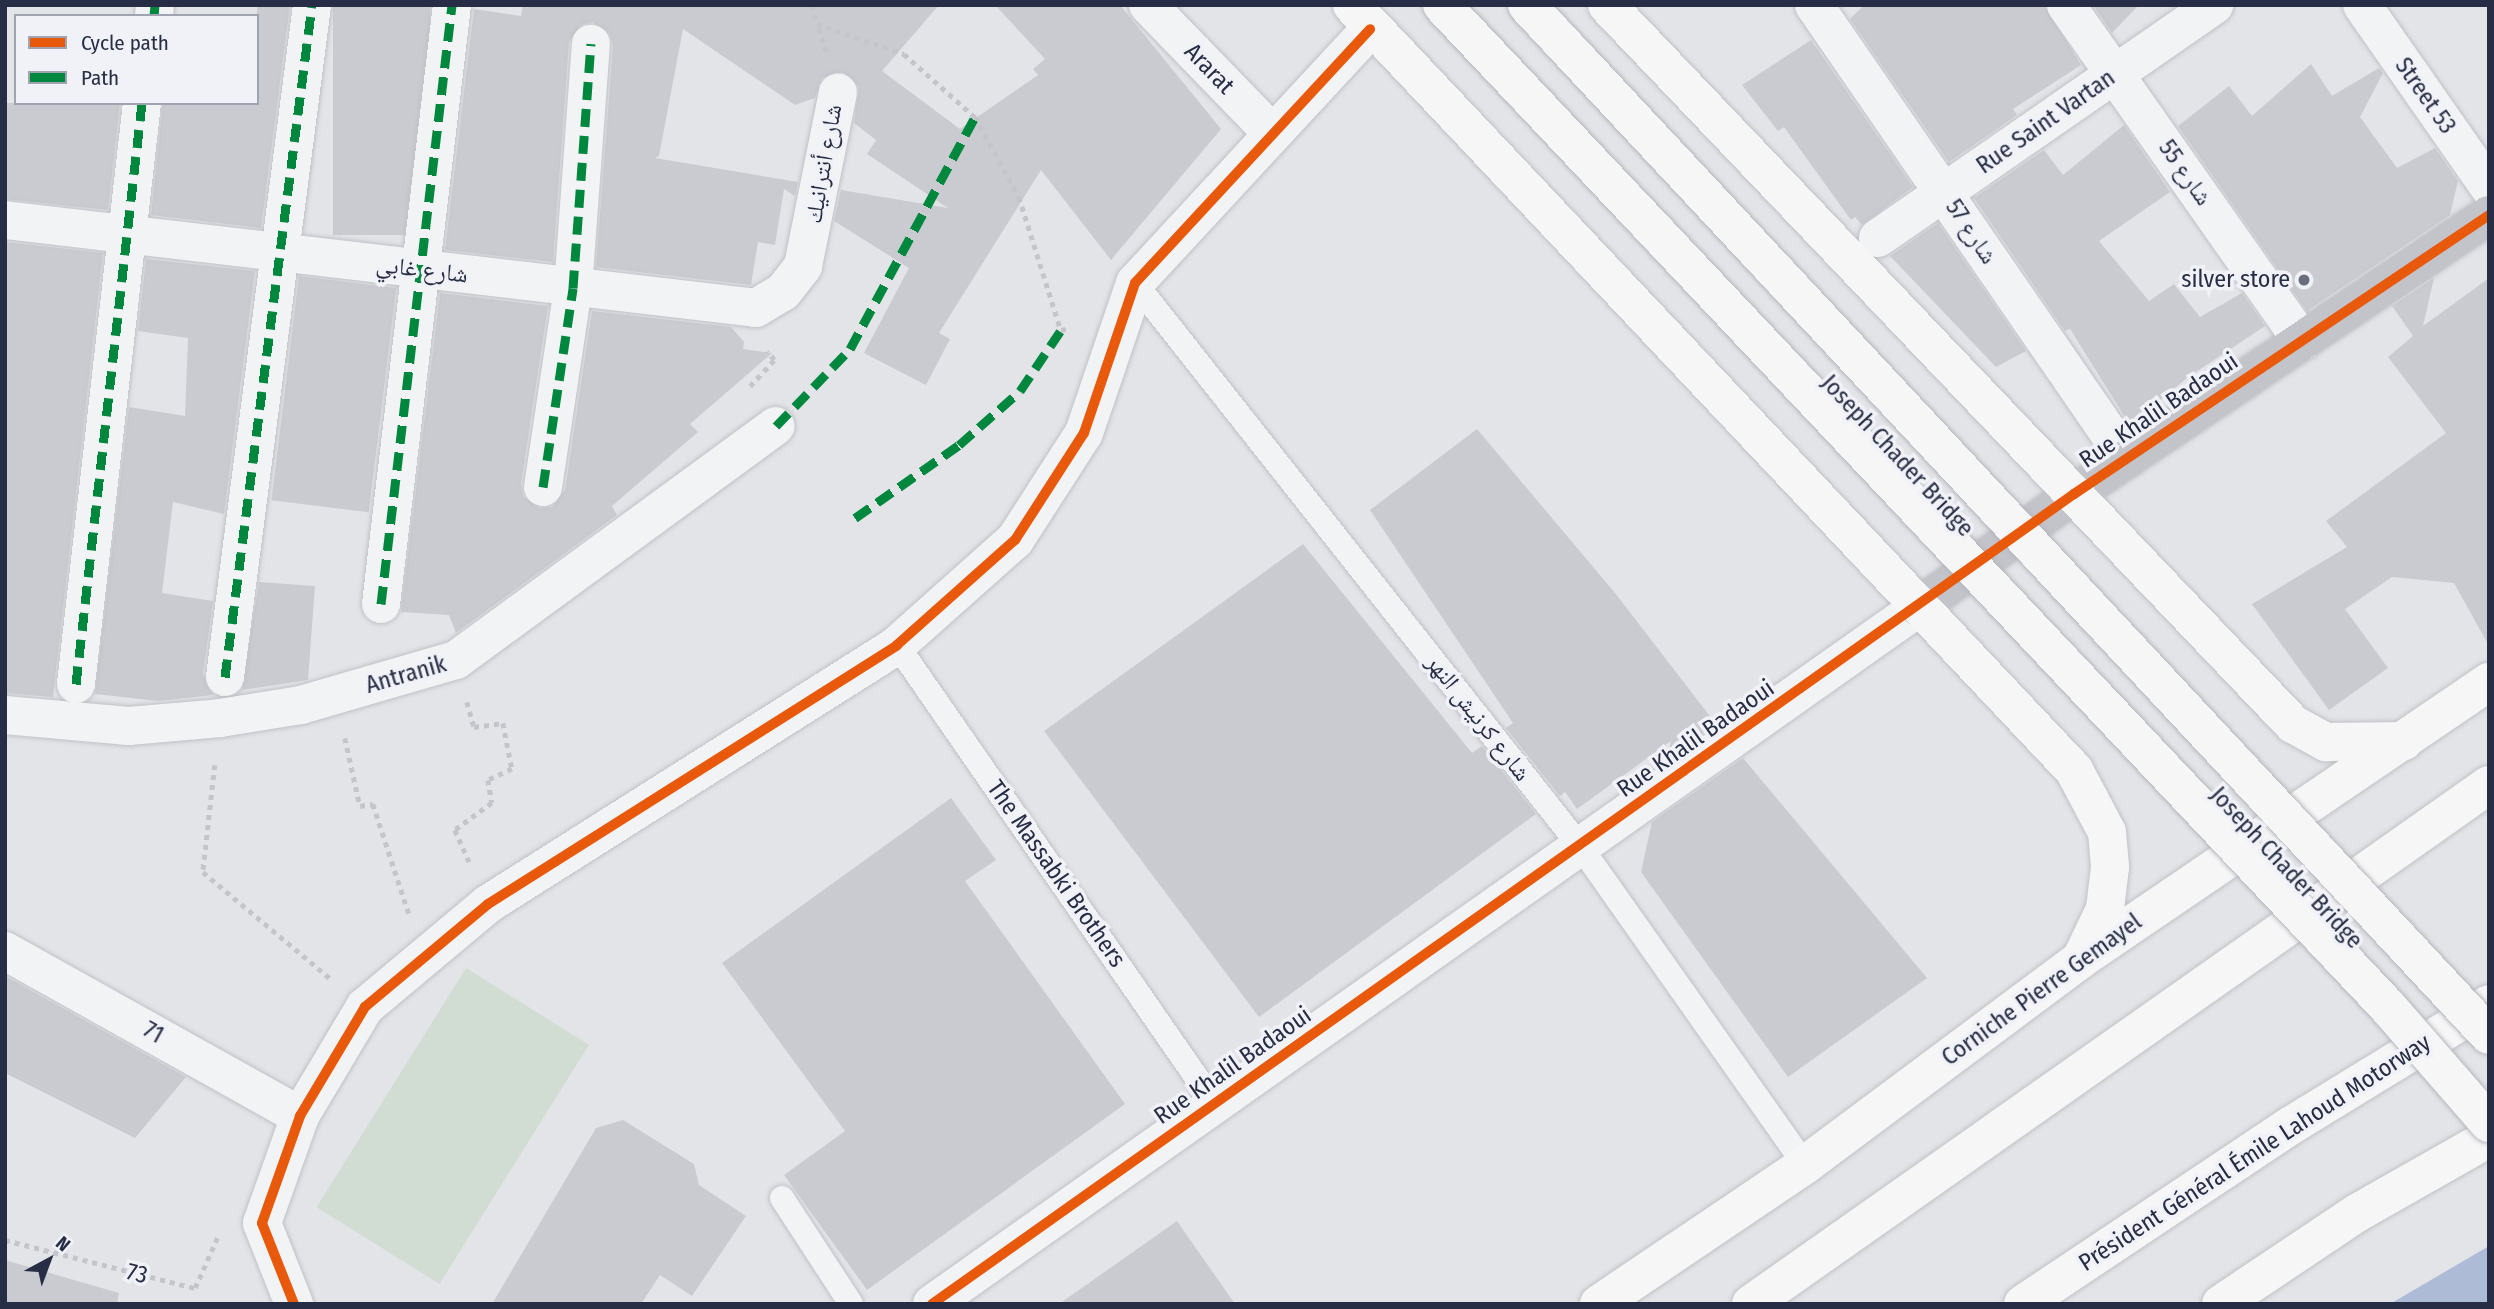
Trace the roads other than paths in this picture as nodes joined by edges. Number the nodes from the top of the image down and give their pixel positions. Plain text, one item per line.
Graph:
1 (312, 5) edge
2 (452, 5) edge
3 (1148, 5) edge
4 (1442, 5) edge
5 (1527, 5) edge
6 (1607, 5) edge
7 (1814, 5) edge
8 (2066, 5) edge
9 (2214, 5) edge
10 (2362, 5) edge
11 (1361, 17) edge
12 (591, 44) dead end
13 (2116, 74) junction
14 (838, 93) road end
15 (142, 105) edge
16 (1271, 132) junction
17 (2489, 187) edge
18 (1944, 192) junction
19 (2489, 215) edge
20 (5, 220) edge
21 (130, 234) junction
22 (1878, 238) dead end
23 (279, 252) junction
24 (420, 270) junction
25 (1135, 283) junction
26 (573, 288) junction
27 (714, 305) joint
28 (2302, 341) junction
29 (776, 426) road end
30 (2126, 458) junction
31 (543, 487) dead end
32 (2074, 494) junction
33 (381, 604) dead end
34 (1919, 607) junction
35 (897, 645) junction
36 (225, 677) dead end
37 (2489, 681) edge
38 (76, 684) dead end
39 (5, 715) edge
40 (2404, 741) junction
41 (2489, 785) edge
42 (1580, 846) junction
43 (5, 951) edge
44 (2081, 959) junction
45 (2489, 1004) edge
46 (2489, 1035) edge
47 (1215, 1104) junction
48 (300, 1116) junction
49 (2489, 1123) edge
50 (2489, 1138) edge
51 (1805, 1165) junction
52 (782, 1198) dead end
53 (294, 1304) edge
54 (851, 1304) edge
55 (932, 1304) edge
56 (1600, 1304) edge
57 (1751, 1304) edge
58 (2023, 1304) edge
59 (2221, 1304) edge

1 - 23 street
2 - 24 street
3 - 16 street, Ararat
4 - 49 highway, Joseph Chader Bridge, bridge
5 - 46 highway, Joseph Chader Bridge, bridge
6 - 32 highway
7 - 18 street, شارع 57
8 - 13 street, شارع 55
9 - 13 street, Rue Saint Vartan
10 - 17 street, Street 53
11 - 16 street
11 - 34 highway
12 - 26 street
13 - 18 street, Rue Saint Vartan
13 - 28 street, شارع 55
14 - 27 street, شارع أنترانيك
15 - 21 street
16 - 25 street
18 - 22 street, Rue Saint Vartan
18 - 30 street, شارع 57
19 - 28 street, Rue Khalil Badaoui
20 - 21 street, شارع غابي
21 - 23 street, شارع غابي
21 - 38 street
23 - 24 street, شارع غابي
23 - 36 street
24 - 26 street, شارع غابي
24 - 33 street
25 - 35 street
25 - 42 lane, شارع كرنيش النهر
26 - 27 street, شارع غابي
26 - 31 street
28 - 30 street, Rue Khalil Badaoui
29 - 39 street, Antranik
30 - 32 street, Rue Khalil Badaoui
32 - 34 street, Rue Khalil Badaoui
32 - 40 highway
34 - 42 street, Rue Khalil Badaoui
34 - 44 highway
35 - 47 lane, The Massabki Brothers
35 - 48 street
37 - 40 highway, Corniche Pierre Gemayel
40 - 44 highway, Corniche Pierre Gemayel
41 - 57 highway
42 - 47 street, Rue Khalil Badaoui
42 - 51 lane, شارع كرنيش النهر
43 - 48 street, 71
44 - 51 highway, Corniche Pierre Gemayel
45 - 58 highway, Président Général Émile Lahoud Motorway
47 - 55 street, Rue Khalil Badaoui
48 - 53 street
50 - 59 highway
51 - 56 highway, Corniche Pierre Gemayel
52 - 54 lane

